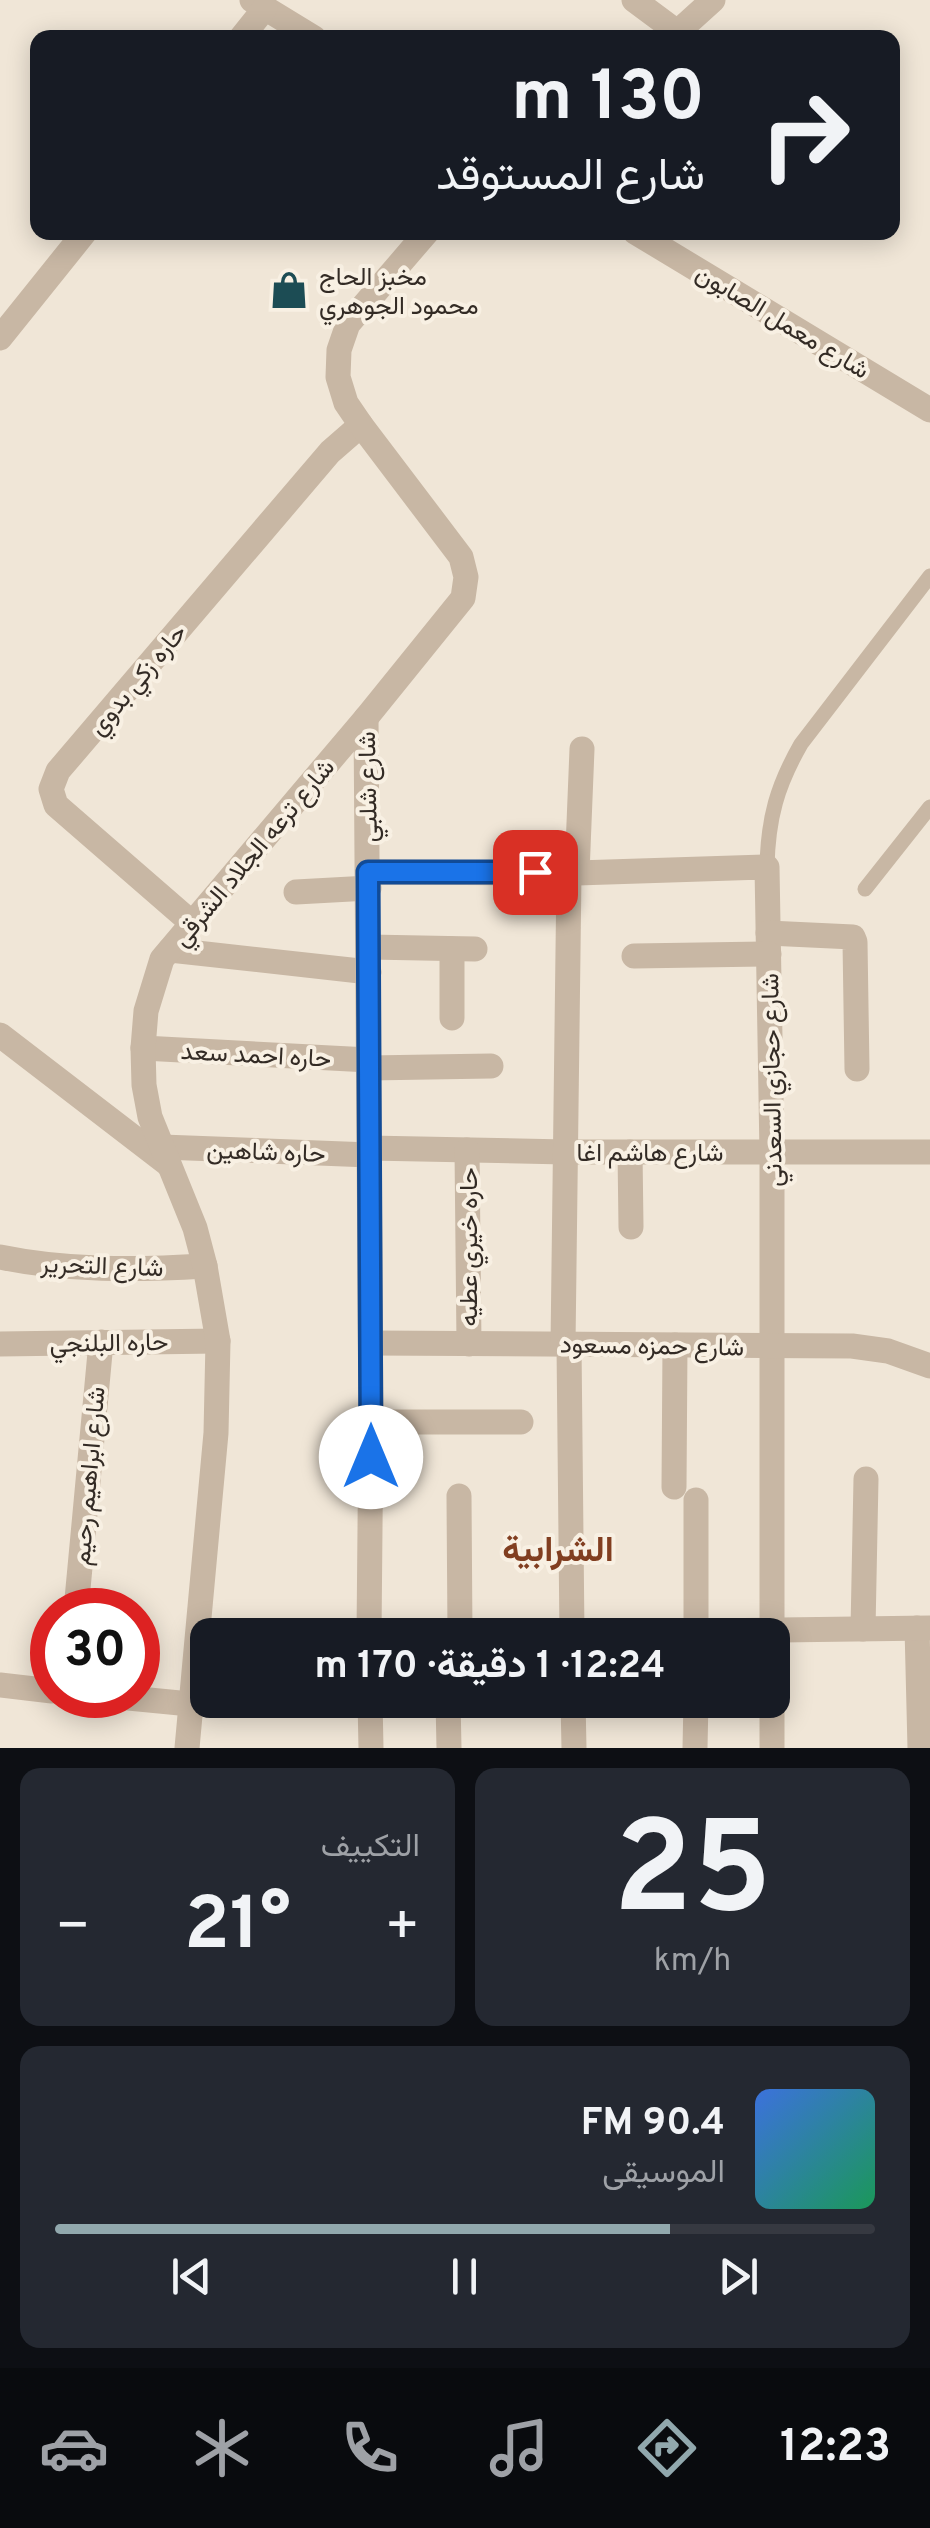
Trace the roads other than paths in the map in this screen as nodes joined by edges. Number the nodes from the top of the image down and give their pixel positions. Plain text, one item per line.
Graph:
1 (634, 0) edge
2 (713, 0) edge
3 (258, 4) edge
4 (245, 30) edge
5 (301, 30) edge
6 (668, 30) edge
7 (680, 30) edge
8 (79, 240) edge
9 (420, 240) edge
10 (648, 240) edge
11 (0, 338) edge
12 (930, 410) edge
13 (361, 425) junction
14 (930, 576) edge
15 (366, 718) junction
16 (582, 749) dead end
17 (930, 808) edge
18 (767, 868) junction
19 (573, 873) junction
20 (368, 880) junction
21 (866, 889) dead end
22 (296, 892) dead end
23 (193, 924) junction
24 (769, 943) junction
25 (170, 950) junction
26 (634, 956) dead end
27 (369, 959) junction
28 (452, 1018) dead end
29 (0, 1035) edge
30 (143, 1048) junction
31 (369, 1064) junction
32 (491, 1066) dead end
33 (857, 1069) dead end
34 (467, 1150) junction
35 (370, 1152) junction
36 (566, 1152) junction
37 (630, 1152) junction
38 (930, 1152) edge
39 (772, 1153) junction
40 (164, 1155) junction
41 (630, 1227) dead end
42 (0, 1257) edge
43 (205, 1266) junction
44 (218, 1341) junction
45 (101, 1342) junction
46 (370, 1343) junction
47 (0, 1344) edge
48 (469, 1344) junction
49 (566, 1345) junction
50 (674, 1346) junction
51 (772, 1346) junction
52 (930, 1366) edge
53 (371, 1422) junction
54 (521, 1422) dead end
55 (866, 1479) dead end
56 (459, 1496) dead end
57 (78, 1588) edge
58 (202, 1618) edge
59 (369, 1618) edge
60 (460, 1618) edge
61 (572, 1618) edge
62 (695, 1618) edge
63 (772, 1618) edge
64 (923, 1628) edge
65 (863, 1629) junction
66 (790, 1631) edge
67 (0, 1685) edge
68 (30, 1688) edge
69 (160, 1694) edge
70 (190, 1694) edge
71 (192, 1718) edge
72 (370, 1718) edge
73 (448, 1718) edge
74 (573, 1718) edge
75 (696, 1718) edge
76 (772, 1718) edge
77 (187, 1748) edge
78 (370, 1748) edge
79 (449, 1748) edge
80 (574, 1748) edge
81 (695, 1748) edge
82 (772, 1748) edge
83 (920, 1748) edge

1 - 6 street
2 - 7 street
3 - 4 street
3 - 5 street
8 - 11 street
9 - 13 street, شارع ترعه الجلاد الشرقي
10 - 12 street, شارع معمل الصابون
13 - 15 street, شارع ترعه الجلاد الشرقي
13 - 23 street, حاره زكي بدوي
14 - 18 lane, شارع حجازي السعدني
15 - 20 street, شارع شلبي
15 - 23 street, شارع ترعه الجلاد الشرقي
16 - 19 street
17 - 21 lane
18 - 19 street
18 - 24 street, شارع حجازي السعدني
19 - 20 street
19 - 36 street
20 - 22 street
20 - 27 street, شارع شلبي
23 - 25 street, شارع ترعه الجلاد الشرقي
24 - 26 street
24 - 33 street
24 - 39 street, شارع حجازي السعدني
25 - 27 street
25 - 30 street, شارع ترعه الجلاد الشرقي
27 - 28 street
27 - 31 street, شارع شلبي
29 - 40 street
30 - 31 street, حاره احمد سعد
30 - 40 street, شارع ترعه الجلاد الشرقي
31 - 32 street, حاره احمد سعد
31 - 35 street, شارع شلبي
34 - 35 street, شارع هاشم اغا
34 - 36 street, شارع هاشم اغا
34 - 48 street, حاره خيري عطيه
35 - 40 street, حاره شاهين
35 - 46 street, شارع شلبي
36 - 37 street, شارع هاشم اغا
36 - 49 street
37 - 39 street, شارع هاشم اغا
37 - 41 street
38 - 39 street, شارع هاشم اغا
39 - 51 street, شارع حجازي السعدني
40 - 43 street, شارع ترعه الجلاد الشرقي
42 - 43 street, شارع التحرير
43 - 44 street, شارع ترعه الجلاد الشرقي
44 - 45 street, حاره البلنجي
44 - 58 street, شارع ترعه الجلاد الشرقي
45 - 47 street, حاره البلنجي
45 - 57 street, شارع ابراهيم رحيم
46 - 48 street, شارع حمزه مسعود
46 - 53 street, شارع شلبي
48 - 49 street, شارع حمزه مسعود
49 - 50 street, شارع حمزه مسعود
49 - 61 street
50 - 51 street, شارع حمزه مسعود
50 - 62 street
51 - 52 street, شارع حمزه مسعود
51 - 63 street, شارع حجازي السعدني
53 - 54 street
53 - 59 street, شارع شلبي
55 - 65 street
56 - 60 street
64 - 65 street
64 - 83 street
65 - 66 street
67 - 68 street
69 - 70 street
71 - 77 street, شارع ترعه الجلاد الشرقي
72 - 78 street
73 - 79 street
74 - 80 street
75 - 81 street
76 - 82 street

